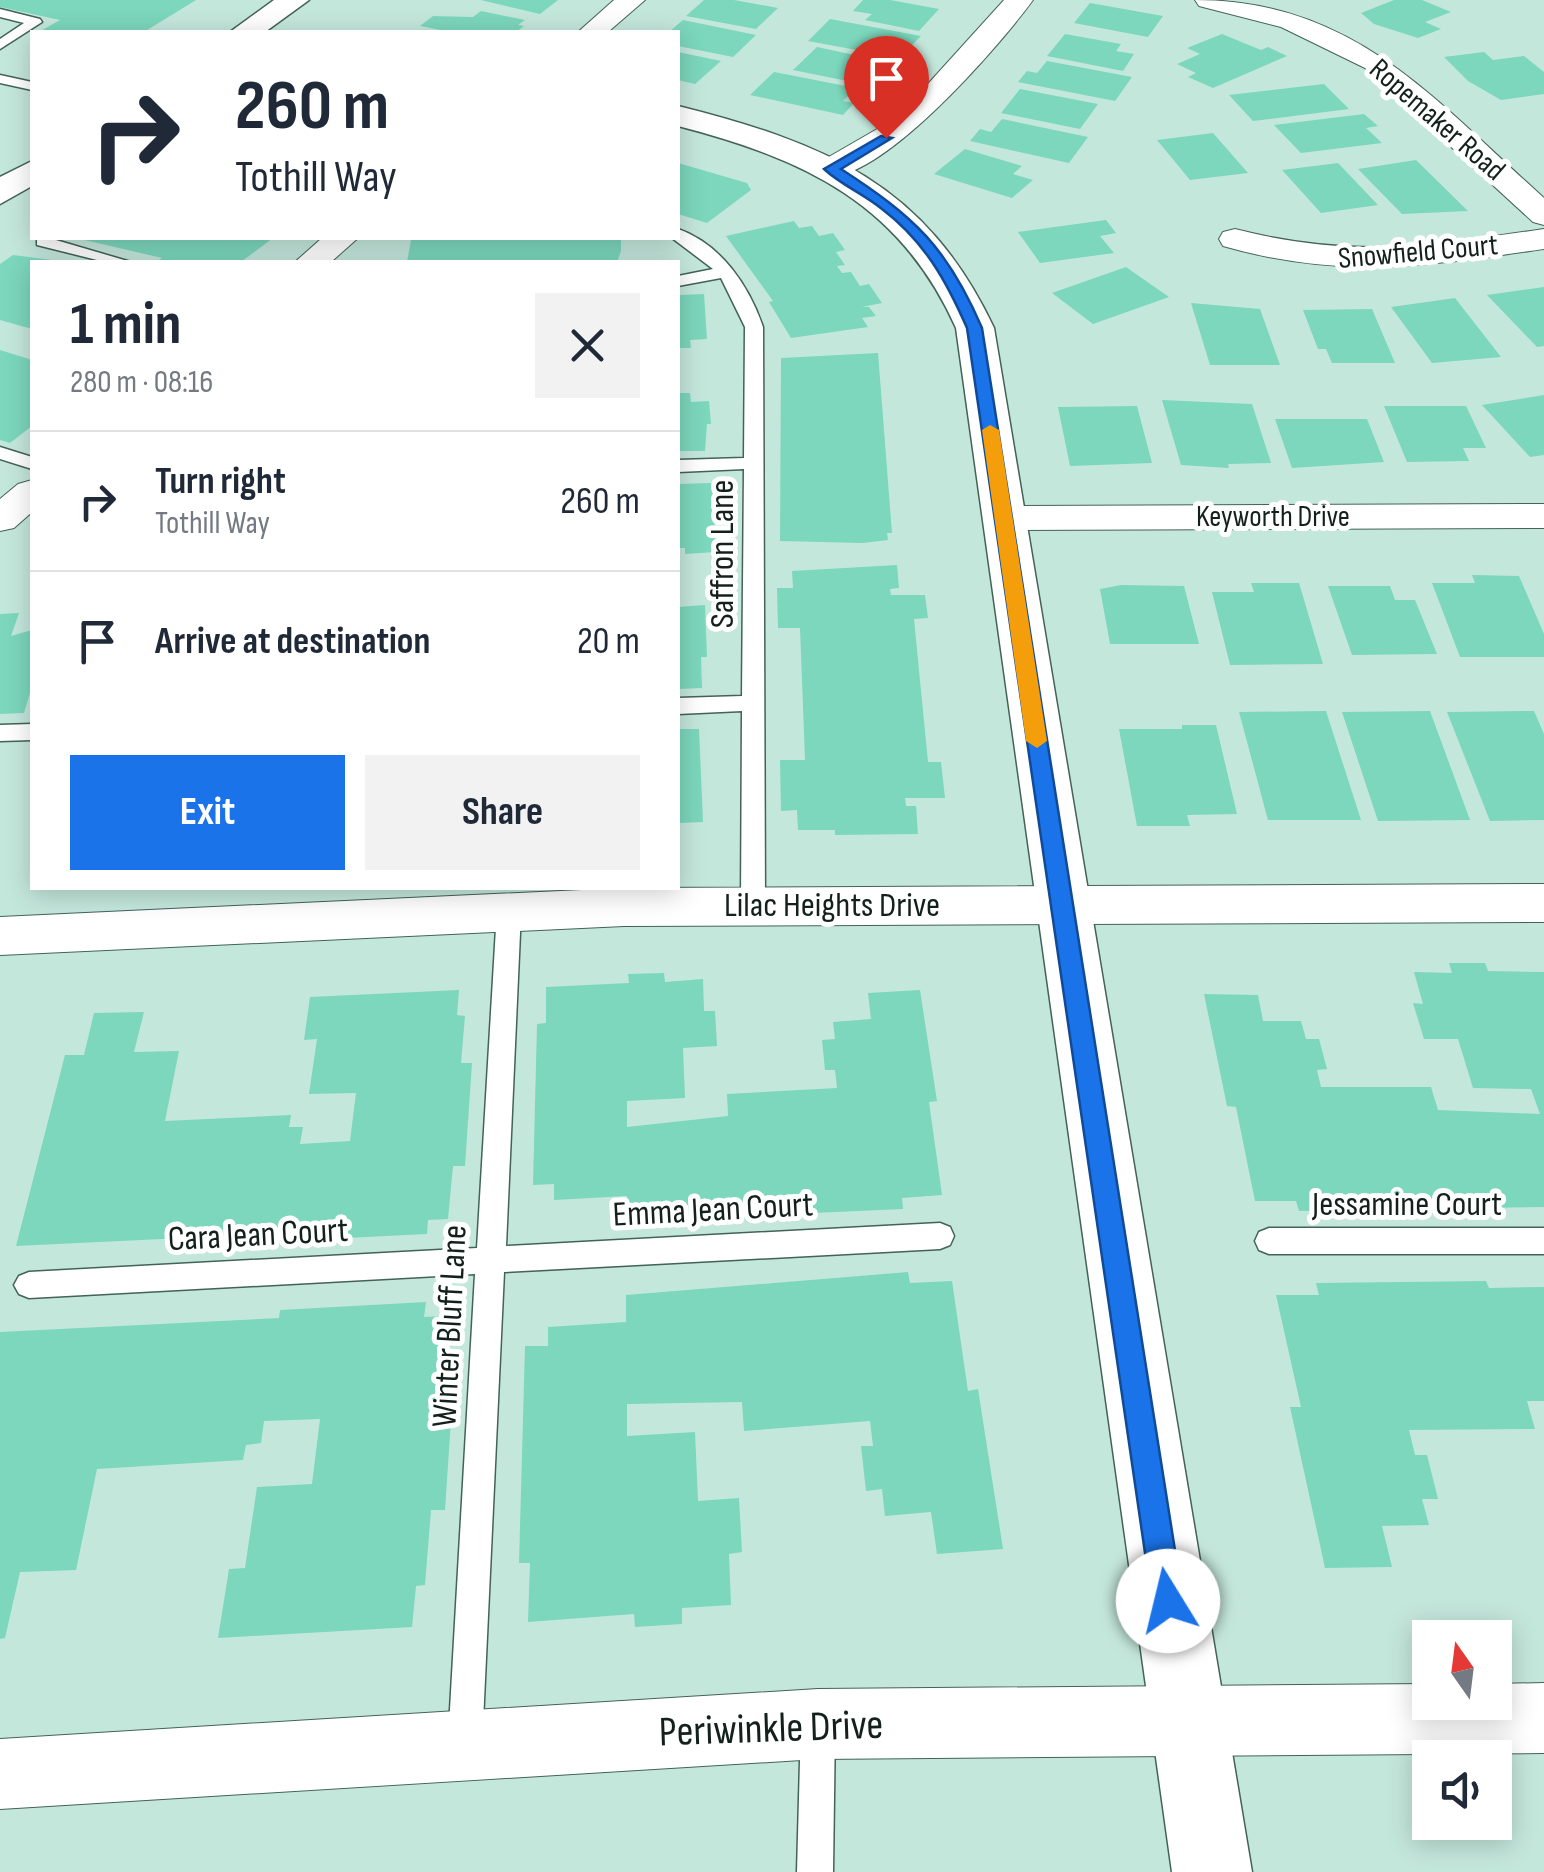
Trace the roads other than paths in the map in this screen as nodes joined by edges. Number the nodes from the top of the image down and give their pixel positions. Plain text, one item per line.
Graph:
1 (294, 0) edge
2 (632, 0) edge
3 (1019, 0) edge
4 (1210, 0) edge
5 (0, 13) edge
6 (251, 28) edge
7 (594, 30) edge
8 (0, 45) edge
9 (0, 79) edge
10 (30, 86) edge
11 (680, 117) edge
12 (831, 169) junction
13 (30, 173) edge
14 (0, 193) edge
15 (1544, 216) edge
16 (680, 236) edge
17 (1236, 239) dead end
18 (1544, 239) edge
19 (339, 240) edge
20 (43, 241) dead end
21 (115, 260) edge
22 (314, 260) edge
23 (726, 272) junction
24 (680, 280) edge
25 (0, 453) edge
26 (30, 462) edge
27 (754, 463) junction
28 (680, 466) edge
29 (30, 494) edge
30 (1544, 516) edge
31 (0, 518) edge
32 (1003, 518) junction
33 (754, 702) junction
34 (680, 706) edge
35 (30, 732) edge
36 (0, 734) edge
37 (1544, 903) edge
38 (1061, 904) junction
39 (752, 905) junction
40 (508, 912) junction
41 (0, 936) edge
42 (940, 1236) dead end
43 (1269, 1241) dead end
44 (1544, 1241) edge
45 (491, 1260) junction
46 (29, 1284) dead end
47 (1186, 1720) junction
48 (818, 1724) junction
49 (1542, 1729) edge
50 (465, 1744) junction
51 (0, 1774) edge
52 (815, 1872) edge
53 (1212, 1872) edge

1 - 6 street
2 - 7 street
3 - 12 street
4 - 15 street, Ropemaker Road
5 - 8 lane
9 - 10 lane
11 - 12 street
12 - 32 street
13 - 14 street
16 - 23 lane, Saffron Lane
17 - 18 street, Snowfield Court
19 - 22 street
20 - 21 lane
23 - 24 lane
23 - 27 lane, Saffron Lane
25 - 26 lane
27 - 28 lane
27 - 33 lane, Saffron Lane
29 - 31 street
30 - 32 street, Keyworth Drive
32 - 38 street
33 - 34 lane
33 - 39 lane, Saffron Lane
35 - 36 lane
37 - 38 street, Lilac Heights Drive
38 - 39 street, Lilac Heights Drive
38 - 47 street
39 - 40 street, Lilac Heights Drive
40 - 41 street, Lilac Heights Drive
40 - 45 lane, Winter Bluff Lane
42 - 45 lane, Emma Jean Court
43 - 44 lane, Jessamine Court
45 - 46 lane, Cara Jean Court
45 - 50 lane, Winter Bluff Lane
47 - 48 street, Periwinkle Drive
47 - 49 street, Periwinkle Drive
47 - 53 street
48 - 50 street, Periwinkle Drive
48 - 52 lane
50 - 51 street, Periwinkle Drive

